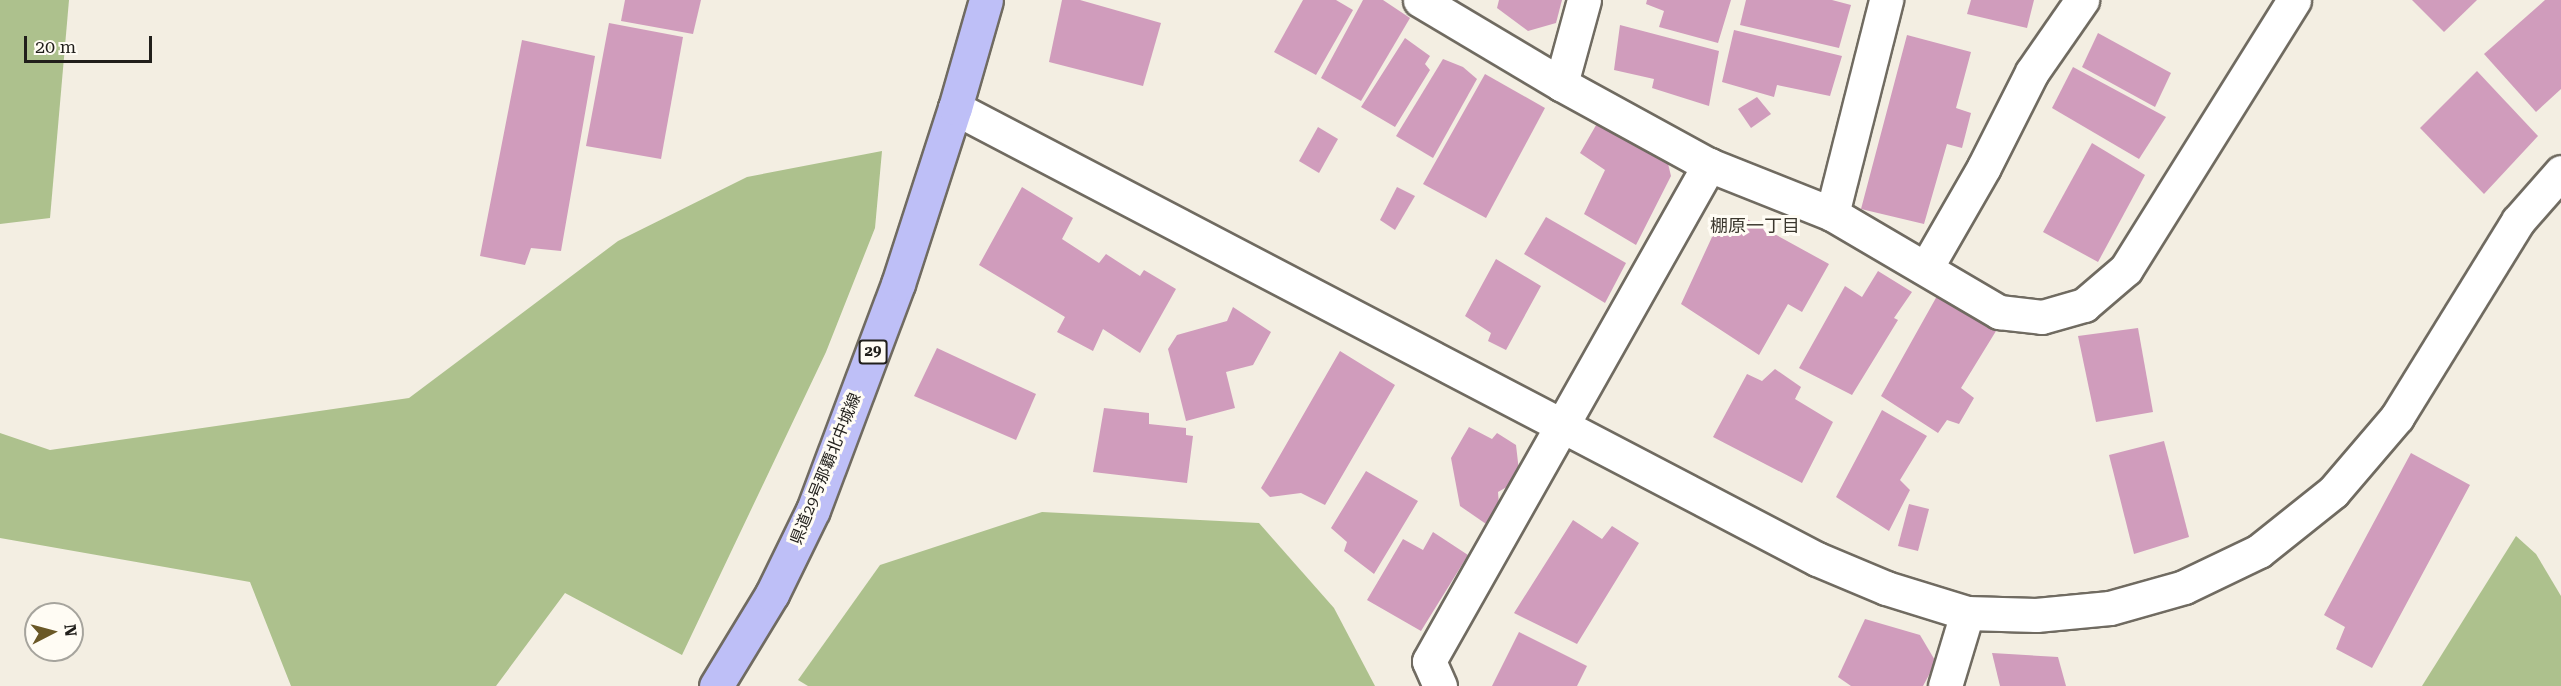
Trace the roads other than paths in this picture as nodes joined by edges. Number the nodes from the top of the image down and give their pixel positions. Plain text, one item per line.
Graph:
1 (986, 0) edge
2 (1420, 0) edge
3 (1584, 0) edge
4 (1886, 0) edge
5 (2082, 0) edge
6 (2294, 0) edge
7 (1561, 84) junction
8 (955, 108) junction
9 (1709, 165) junction
10 (2561, 172) edge
11 (1832, 214) junction
12 (1926, 268) junction
13 (1563, 425) junction
14 (1967, 613) junction
15 (716, 686) edge
16 (1440, 686) edge
17 (1945, 686) edge

1 - 8 main road, 県道29号那覇北中城線 / 29
2 - 7 street
3 - 7 street
4 - 11 street
5 - 12 street
6 - 12 street
7 - 9 street
8 - 13 street
8 - 15 main road, 県道29号那覇北中城線 / 29
9 - 11 street
9 - 13 street
10 - 14 street
11 - 12 street
13 - 14 street
13 - 16 street
14 - 17 street

